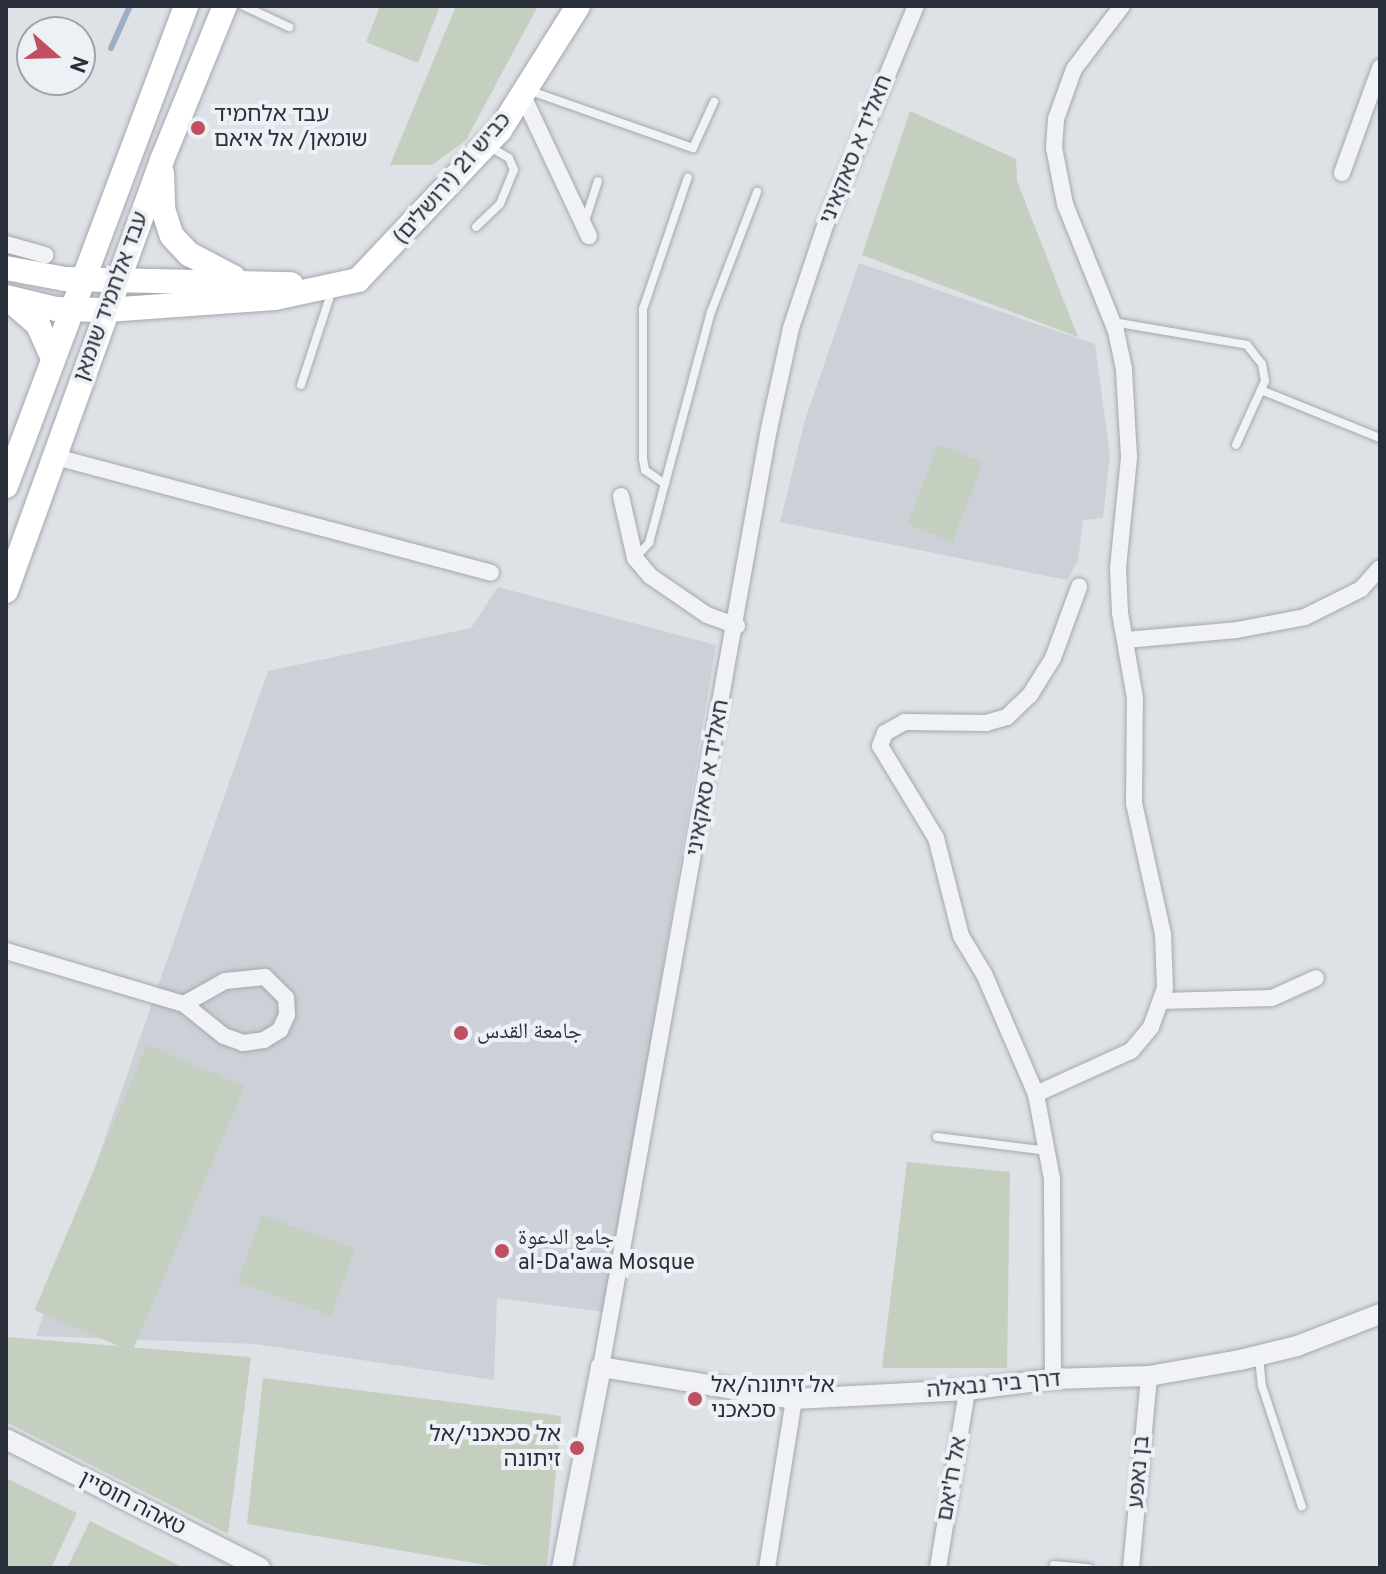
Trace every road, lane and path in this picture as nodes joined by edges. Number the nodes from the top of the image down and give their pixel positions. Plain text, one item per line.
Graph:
1 (186, 6) edge
2 (225, 6) edge
3 (244, 6) edge
4 (578, 6) edge
5 (916, 6) edge
6 (1122, 6) edge
7 (289, 27) dead end
8 (1380, 68) edge
9 (525, 93) junction
10 (714, 102) dead end
11 (487, 146) junction
12 (162, 160) junction
13 (1342, 173) dead end
14 (688, 177) dead end
15 (598, 181) dead end
16 (757, 192) dead end
17 (476, 227) dead end
18 (586, 230) joint
19 (6, 244) edge
20 (45, 255) dead end
21 (6, 268) edge
22 (79, 279) junction
23 (118, 279) junction
24 (243, 280) junction
25 (333, 289) junction
26 (6, 298) edge
27 (68, 310) junction
28 (107, 310) junction
29 (1112, 322) junction
30 (51, 354) junction
31 (301, 385) dead end
32 (1261, 390) junction
33 (1380, 438) edge
34 (1236, 445) dead end
35 (56, 457) junction
36 (665, 484) junction
37 (6, 486) edge
38 (621, 496) dead end
39 (635, 558) junction
40 (1380, 568) edge
41 (491, 573) dead end
42 (1079, 587) dead end
43 (6, 591) edge
44 (737, 626) junction
45 (1126, 640) junction
46 (6, 951) edge
47 (1316, 978) dead end
48 (1161, 1001) junction
49 (184, 1004) junction
50 (1036, 1094) junction
51 (937, 1137) dead end
52 (1048, 1151) junction
53 (1380, 1314) edge
54 (1259, 1355) junction
55 (601, 1367) junction
56 (1149, 1376) junction
57 (1053, 1379) junction
58 (967, 1390) junction
59 (794, 1399) junction
60 (6, 1439) edge
61 (1302, 1507) dead end
62 (1054, 1565) dead end
63 (260, 1568) edge
64 (562, 1568) edge
65 (767, 1568) edge
66 (938, 1568) edge
67 (1089, 1568) edge
68 (1131, 1568) edge

1 - 22 main road, עבד אלחמיד שומאן
2 - 12 main road, עבד אלחמיד שומאן
3 - 7 lane
4 - 9 main road, כביש 21 (ירושלים)
5 - 44 street, חאליד א סאקאיני
6 - 29 street
8 - 13 street
9 - 10 lane
9 - 11 main road, כביש 21 (ירושלים)
9 - 18 street
11 - 17 lane
11 - 25 main road, כביש 21 (ירושלים)
12 - 23 main road, עבד אלחמיד שומאן
12 - 24 main road
14 - 36 lane
15 - 18 lane
16 - 36 lane
19 - 20 street
21 - 22 main road
22 - 23 main road
22 - 27 main road, עבד אלחמיד שומאן
23 - 24 main road
23 - 28 main road, עבד אלחמיד שומאן
24 - 25 main road
25 - 28 main road, כביש 21 (ירושלים)
25 - 31 lane
26 - 27 main road, כביש 21 (ירושלים)
26 - 30 main road
27 - 28 main road, כביש 21 (ירושלים)
27 - 30 main road, עבד אלחמיד שומאן
28 - 35 main road, עבד אלחמיד שומאן
29 - 32 lane
29 - 45 street
30 - 37 main road, עבד אלחמיד שומאן
32 - 33 lane
32 - 34 lane
35 - 41 street
35 - 43 main road, עבד אלחמיד שומאן
36 - 39 lane
38 - 39 street
39 - 44 street
40 - 45 street
42 - 50 street
44 - 55 street, חאליד א סאקאיני
45 - 48 street
46 - 49 street
47 - 48 street
48 - 50 street
49 - 49 street
50 - 52 street
51 - 52 lane
52 - 57 street
53 - 54 street, דרך ביר נבאלה
54 - 56 street, דרך ביר נבאלה
54 - 61 lane
55 - 59 street, דרך ביר נבאלה
55 - 64 street, חאליד א סאקאיני
56 - 57 street, דרך ביר נבאלה
56 - 68 street, בן נאפע
57 - 58 street, דרך ביר נבאלה
58 - 59 street, דרך ביר נבאלה
58 - 66 street, אל ח'יאם
59 - 65 street
60 - 63 street, טאהה חוסיין
62 - 67 lane

